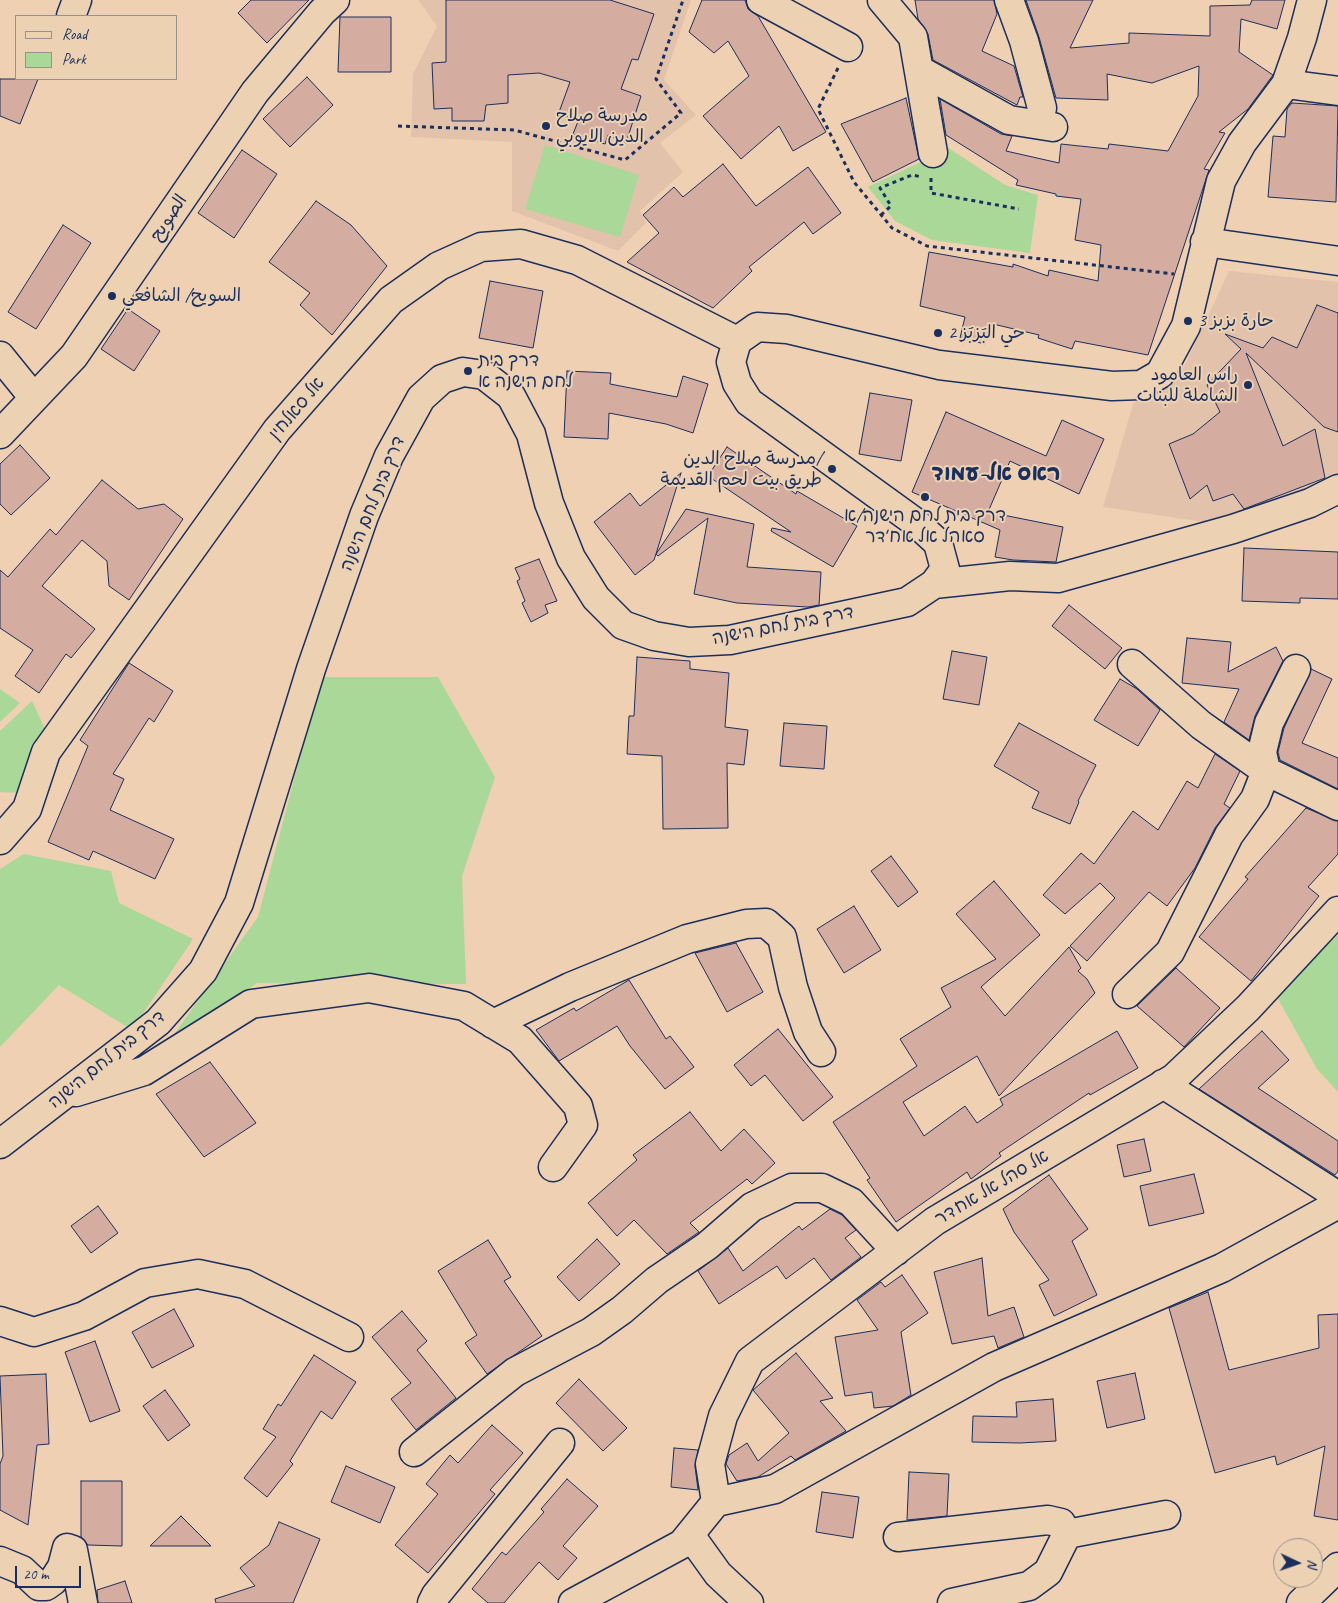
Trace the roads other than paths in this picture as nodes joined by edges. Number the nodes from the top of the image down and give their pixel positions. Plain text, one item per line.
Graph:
1 (77, 0) edge
2 (335, 0) edge
3 (762, 0) edge
4 (882, 0) edge
5 (1009, 0) edge
6 (1312, 0) edge
7 (71, 15) edge
8 (848, 47) road end
9 (919, 70) junction
10 (1286, 84) junction
11 (1338, 91) edge
12 (934, 153) dead end
13 (1205, 242) junction
14 (1338, 261) edge
15 (737, 341) junction
16 (0, 356) edge
17 (34, 398) junction
18 (0, 434) edge
19 (1338, 489) edge
20 (934, 584) junction
21 (1132, 664) dead end
22 (1296, 669) dead end
23 (1266, 772) junction
24 (1338, 806) edge
25 (11, 813) edge
26 (0, 840) edge
27 (1338, 911) edge
28 (1127, 994) dead end
29 (493, 1024) junction
30 (821, 1052) dead end
31 (1163, 1084) junction
32 (60, 1098) junction
33 (0, 1144) edge
34 (553, 1168) dead end
35 (1338, 1196) edge
36 (1338, 1204) edge
37 (896, 1251) junction
38 (0, 1321) edge
39 (349, 1337) dead end
40 (560, 1443) dead end
41 (414, 1452) dead end
42 (716, 1502) junction
43 (1166, 1515) dead end
44 (1067, 1534) junction
45 (690, 1535) junction
46 (898, 1537) dead end
47 (0, 1561) edge
48 (1338, 1567) edge
49 (83, 1603) edge
50 (432, 1603) edge
51 (573, 1603) edge
52 (749, 1603) edge
53 (952, 1603) edge
54 (1301, 1603) edge

1 - 7 street
2 - 17 street, الصويح
3 - 8 street
4 - 9 street
5 - 9 street
6 - 10 street
9 - 12 street
10 - 11 street
10 - 13 street
13 - 14 street
13 - 15 street
15 - 20 street
15 - 25 street, אל סאלחין
16 - 17 street
17 - 18 street, الصويح
19 - 20 street
20 - 32 street, דרך בית לחם הישנה
21 - 23 street
22 - 23 street
23 - 24 street
23 - 28 street
25 - 26 street, אל סאלחין
27 - 31 street, אל סהל אל אח'דר
29 - 30 street
29 - 32 street
29 - 34 street
31 - 35 street
31 - 37 street, אל סהל אל אח'דר
32 - 33 street, דרך בית לחם הישנה
36 - 42 street
37 - 41 street
37 - 42 street, אל סהל אל אח'דר
38 - 39 street
40 - 50 street
42 - 45 street
43 - 44 street
44 - 46 street
44 - 53 street
45 - 51 street
45 - 52 street
47 - 49 street
48 - 54 street

